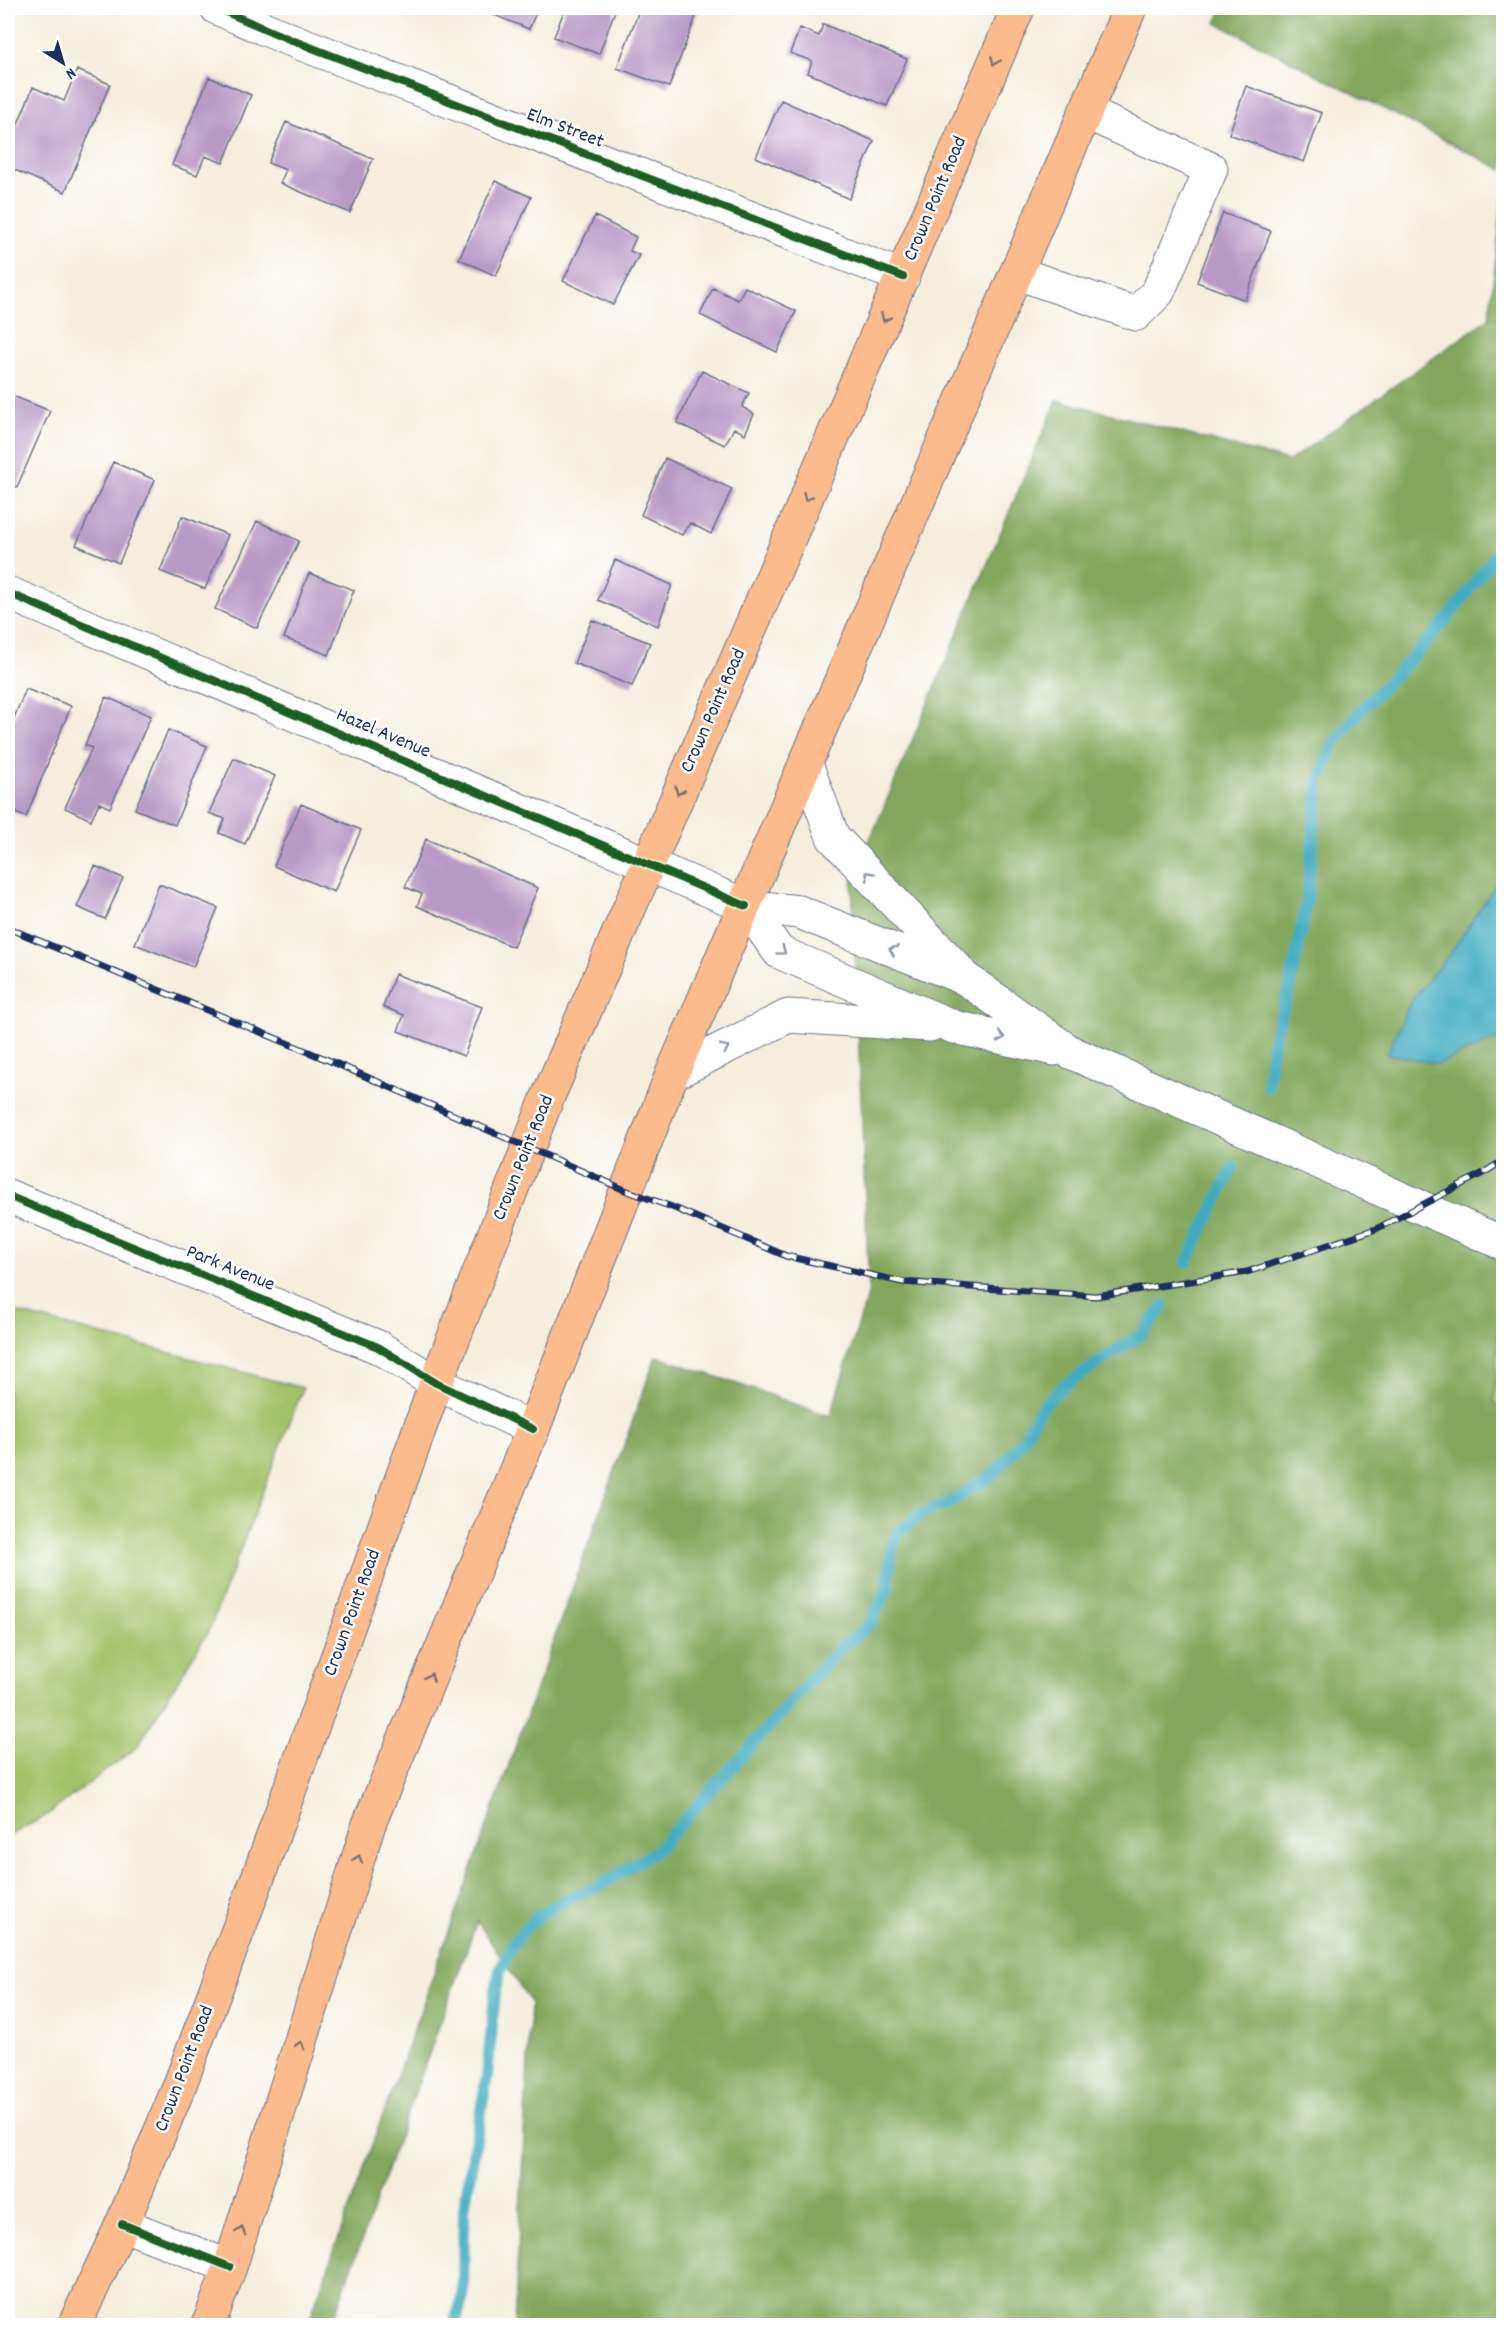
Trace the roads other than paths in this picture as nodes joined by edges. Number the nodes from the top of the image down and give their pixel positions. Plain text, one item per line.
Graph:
1 (217, 8) edge
2 (1018, 8) edge
3 (1130, 8) edge
4 (1085, 112) junction
5 (1017, 273) junction
6 (903, 277) junction
7 (8, 593) edge
8 (806, 764) junction
9 (648, 863) junction
10 (746, 906) junction
11 (966, 979) junction
12 (954, 1027) junction
13 (1070, 1052) junction
14 (672, 1074) junction
15 (8, 1196) edge
16 (1503, 1245) edge
17 (436, 1383) junction
18 (533, 1429) junction
19 (122, 2224) junction
20 (230, 2267) junction
21 (74, 2325) edge
22 (208, 2325) edge

1 - 6 street, Elm Street
2 -> 6 highway, Crown Point Road
3 - 4 highway
4 - 5 highway
4 - 5 street
5 - 8 highway
6 -> 9 highway, Crown Point Road
7 - 9 street, Hazel Avenue
8 - 10 highway
11 -> 8 street
9 - 10 street, Hazel Avenue
9 - 17 highway, Crown Point Road
11 -> 10 street
10 -> 12 street
10 - 14 highway
11 - 13 street
12 -> 13 street
14 -> 12 street
13 - 16 street
14 - 18 highway
15 - 17 street, Park Avenue
17 - 18 street, Park Avenue
17 - 19 highway, Crown Point Road
20 -> 18 highway
19 - 20 street
19 - 21 highway, Crown Point Road
20 - 22 highway

